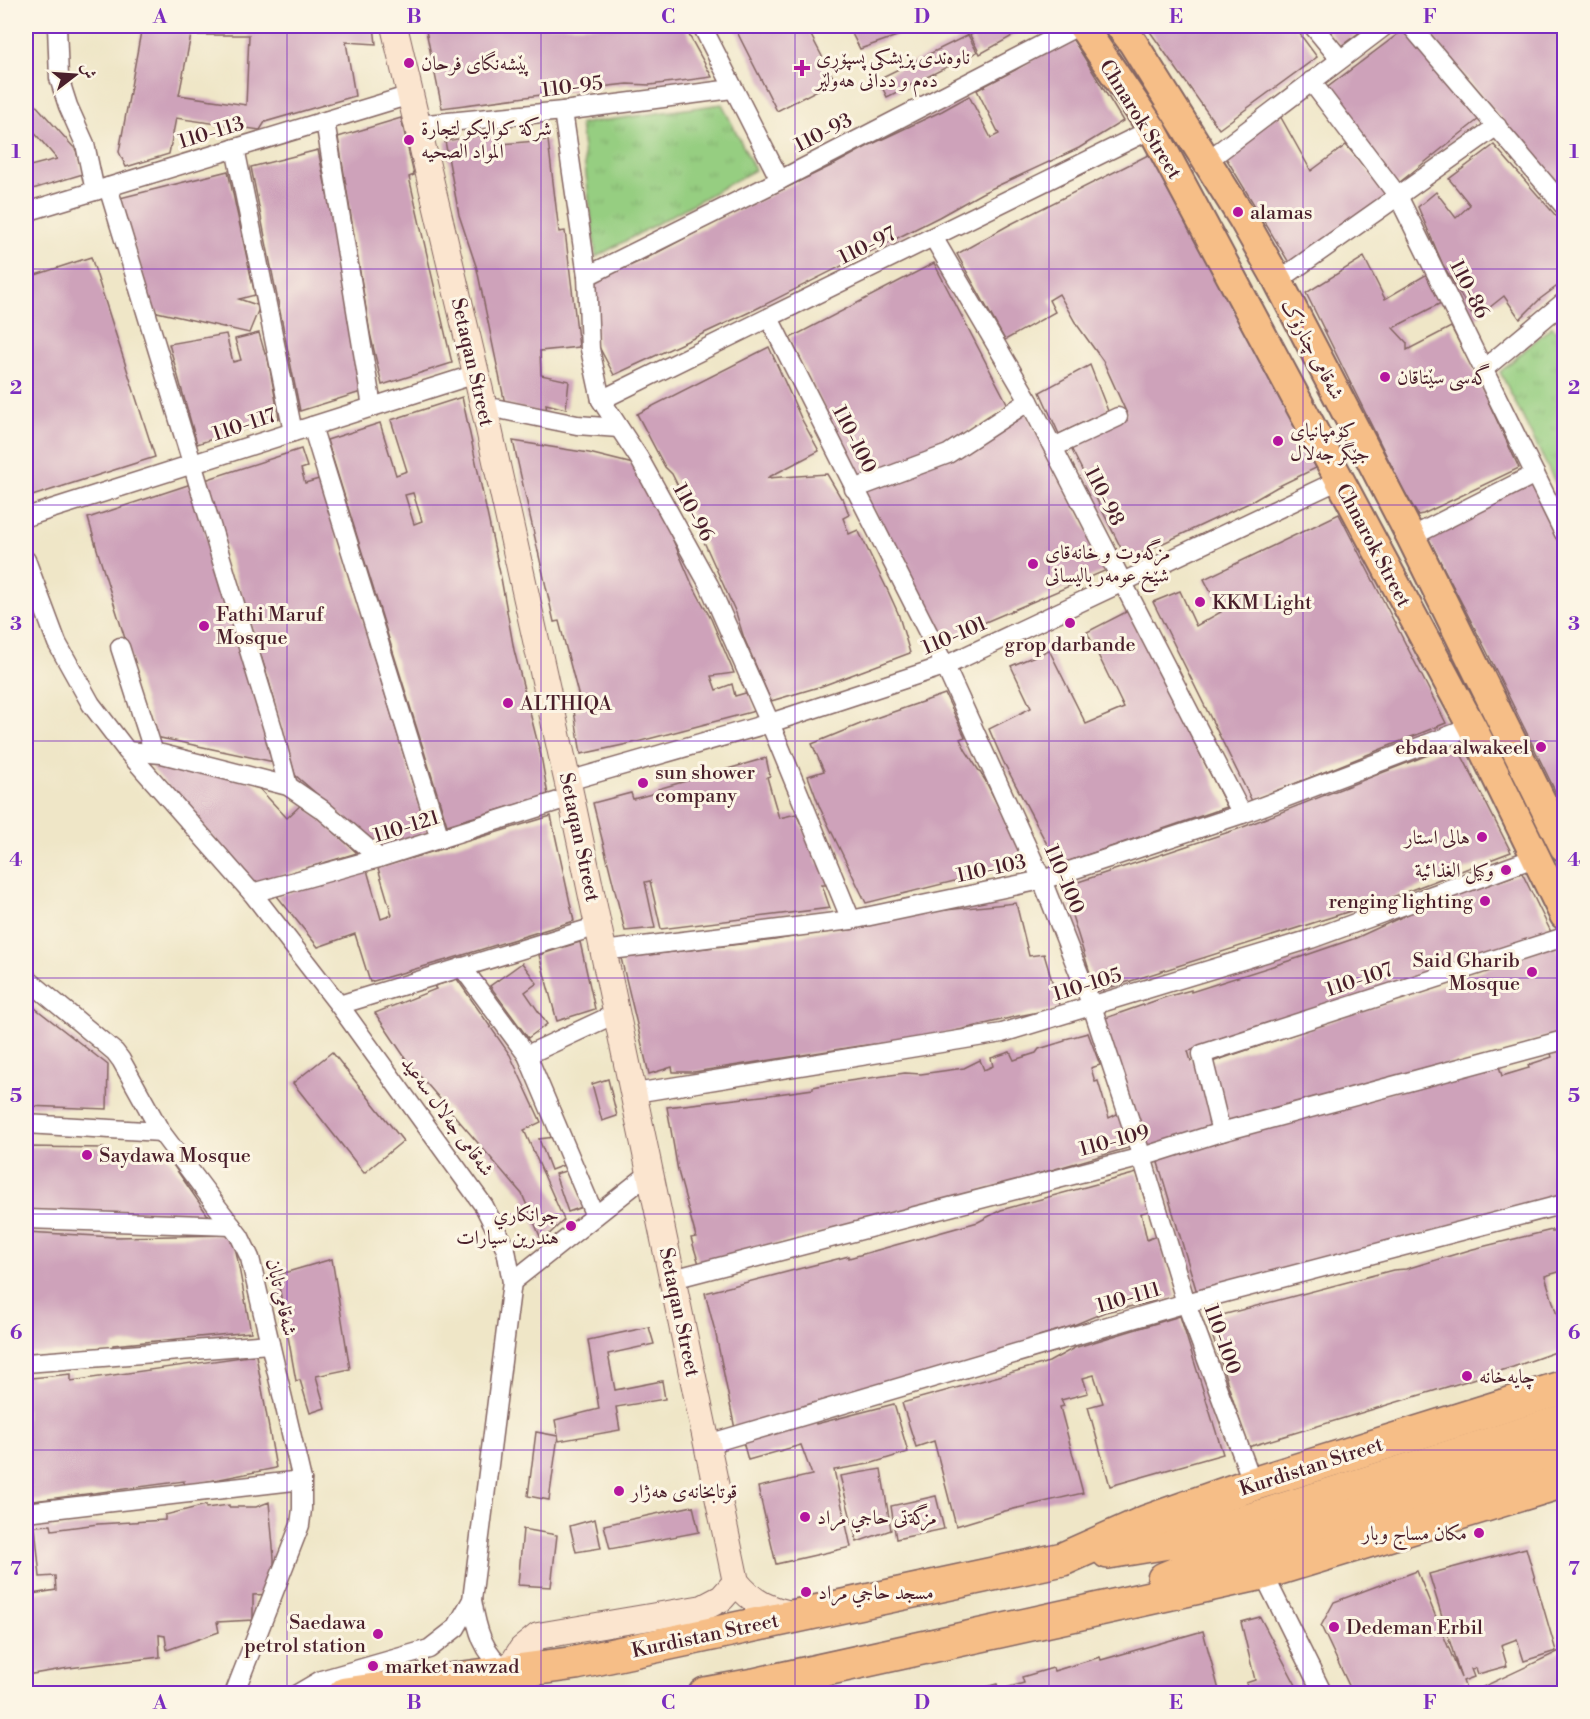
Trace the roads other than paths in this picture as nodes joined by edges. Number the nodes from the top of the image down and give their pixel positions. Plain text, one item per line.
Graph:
1 (57, 26) edge
2 (394, 26) edge
3 (702, 26) edge
4 (1078, 26) edge
5 (1082, 26) edge
6 (1120, 26) edge
7 (1313, 26) edge
8 (1385, 26) edge
9 (1411, 26) edge
10 (1340, 59) junction
11 (1311, 81) junction
12 (732, 89) junction
13 (410, 95) junction
14 (563, 111) junction
15 (325, 121) junction
16 (417, 125) junction
17 (1497, 126) junction
18 (1152, 129) junction
19 (235, 148) junction
20 (1207, 161) junction
21 (780, 180) junction
22 (102, 189) junction
23 (1398, 196) junction
24 (1564, 206) edge
25 (26, 212) edge
26 (933, 237) junction
27 (587, 276) junction
28 (1278, 281) junction
29 (1561, 312) edge
30 (769, 318) junction
31 (1485, 368) junction
32 (477, 374) junction
33 (601, 400) junction
34 (1029, 401) junction
35 (484, 406) junction
36 (372, 407) junction
37 (1118, 417) dead end
38 (312, 426) junction
39 (619, 428) junction
40 (293, 432) junction
41 (1054, 447) junction
42 (193, 464) junction
43 (1535, 474) junction
44 (1339, 480) junction
45 (854, 489) junction
46 (26, 517) edge
47 (1564, 532) edge
48 (1411, 537) junction
49 (26, 560) edge
50 (1124, 582) junction
51 (120, 647) dead end
52 (945, 666) junction
53 (770, 723) junction
54 (1472, 727) junction
55 (127, 751) junction
56 (154, 753) junction
57 (288, 786) junction
58 (570, 789) junction
59 (1242, 814) junction
60 (440, 839) junction
61 (1564, 847) edge
62 (1537, 857) junction
63 (379, 858) junction
64 (1042, 880) junction
65 (252, 893) junction
66 (1564, 915) edge
67 (851, 920) junction
68 (598, 926) junction
69 (1564, 937) edge
70 (603, 951) junction
71 (462, 967) junction
72 (26, 978) edge
73 (339, 1005) junction
74 (1092, 1006) junction
75 (617, 1012) junction
76 (1564, 1040) edge
77 (527, 1055) junction
78 (635, 1093) junction
79 (26, 1124) edge
80 (161, 1132) junction
81 (1221, 1132) junction
82 (1142, 1157) junction
83 (651, 1172) junction
84 (1564, 1204) edge
85 (595, 1215) junction
86 (26, 1219) edge
87 (232, 1226) junction
88 (673, 1279) junction
89 (512, 1282) junction
90 (1186, 1303) junction
91 (270, 1344) junction
92 (26, 1363) edge
93 (1564, 1387) edge
94 (1564, 1421) edge
95 (708, 1444) junction
96 (1564, 1448) edge
97 (302, 1480) junction
98 (1564, 1481) edge
99 (1253, 1484) junction
100 (26, 1512) edge
101 (1063, 1559) junction
102 (1263, 1573) junction
103 (736, 1582) junction
104 (472, 1600) junction
105 (1082, 1613) junction
106 (796, 1615) junction
107 (524, 1677) edge
108 (442, 1688) edge
109 (754, 1690) edge
110 (234, 1694) edge
111 (297, 1694) edge
112 (345, 1694) edge
113 (705, 1694) edge
114 (1323, 1694) edge

1 - 22 street
2 - 13 main road, Setaqan Street
3 - 12 street
4 - 21 street, 110-93
5 - 18 main road, Chnarok Street
6 - 20 main road, شەقامی چنارۆک
7 - 10 street
8 - 10 street
9 - 17 street
10 - 11 street
11 - 20 street
11 - 23 street, 110-86
12 - 14 street, 110-95
12 - 21 street
13 - 15 street, 110-113
13 - 16 main road, Setaqan Street
14 - 16 street, 110-95
14 - 27 street, 110-96
15 - 19 street, 110-113
15 - 36 street
16 - 32 main road, Setaqan Street
17 - 23 street
17 - 24 street
18 - 26 street, 110-97
18 - 44 main road, Chnarok Street
19 - 22 street, 110-113
19 - 40 street
20 - 28 main road, شەقامی چنارۆک
21 - 27 street, 110-93
22 - 25 street, 110-113
22 - 42 street
23 - 28 street
23 - 31 street, 110-86
26 - 30 street, 110-97
26 - 34 street, 110-98
27 - 33 street, 110-96
28 - 48 main road, شەقامی چنارۆک
29 - 31 street
30 - 33 street, 110-97
30 - 45 street, 110-100
31 - 43 street, 110-86
32 - 35 main road, Setaqan Street
32 - 36 street, 110-117
33 - 39 street, 110-96
34 - 41 street, 110-98
34 - 45 street
35 - 39 street
35 - 58 main road, Setaqan Street
36 - 38 street, 110-117
37 - 41 street
38 - 40 street, 110-117
38 - 60 street
39 - 53 street, 110-96
40 - 42 street, 110-117
41 - 50 street, 110-98
42 - 46 street, 110-117
42 - 57 street
43 - 47 street, 110-86
43 - 48 street
44 - 50 street, 110-101
44 - 54 main road, Chnarok Street
45 - 52 street, 110-100
48 - 61 main road, شەقامی چنارۆک
49 - 55 street, شەقامی جەلال سەعید
50 - 52 street, 110-101
50 - 59 street, 110-98
51 - 56 street
52 - 53 street, 110-101
52 - 64 street, 110-100
53 - 58 street, 110-101
53 - 67 street, 110-96
54 - 59 street, 110-103
54 - 62 main road, Chnarok Street
55 - 56 street
55 - 65 street, شەقامی جەلال سەعید
56 - 57 street
57 - 63 street
58 - 60 street, 110-121
58 - 68 main road, Setaqan Street
59 - 64 street, 110-103
60 - 63 street, 110-121
62 - 66 main road, Chnarok Street
62 - 74 street, 110-105
63 - 65 street, 110-121
64 - 67 street, 110-103
64 - 74 street, 110-100
65 - 73 street, شەقامی جەلال سەعید
67 - 70 street, 110-103
68 - 70 main road, Setaqan Street
68 - 71 street
69 - 81 street, 110-107
70 - 75 main road, Setaqan Street
71 - 73 street
71 - 77 street
72 - 80 street, شەقامی تابان
73 - 89 street, شەقامی جەلال سەعید
74 - 78 street, 110-105
74 - 82 street, 110-100
75 - 77 street
75 - 78 main road, Setaqan Street
76 - 81 street, 110-109
77 - 85 street
78 - 83 main road, Setaqan Street
79 - 80 street
80 - 87 street, شەقامی تابان
81 - 82 street, 110-109
82 - 88 street, 110-109
82 - 90 street, 110-100
83 - 85 street
83 - 88 main road, Setaqan Street
84 - 90 street, 110-111
85 - 89 street
86 - 87 street
87 - 91 street, شەقامی تابان
88 - 95 main road, Setaqan Street
89 - 104 street, شەقامی جەلال سەعید
90 - 95 street, 110-111
90 - 99 street, 110-100
91 - 92 street
91 - 97 street, شەقامی تابان
93 - 99 highway, Kurdistan Street
94 - 101 highway, Kurdistan Street
95 - 103 main road, Setaqan Street
96 - 105 highway
97 - 100 street
97 - 110 street, شەقامی تابان
98 - 102 highway
99 - 101 highway, Kurdistan Street
101 - 106 highway, Kurdistan Street
102 - 105 highway
102 - 114 street
103 - 106 main road
103 - 107 main road
104 - 107 street
104 - 111 street, شەقامی جەلال سەعید
105 - 109 highway
106 - 107 highway, Kurdistan Street
107 - 108 highway, Kurdistan Street
108 - 112 highway, Kurdistan Street
109 - 113 highway

